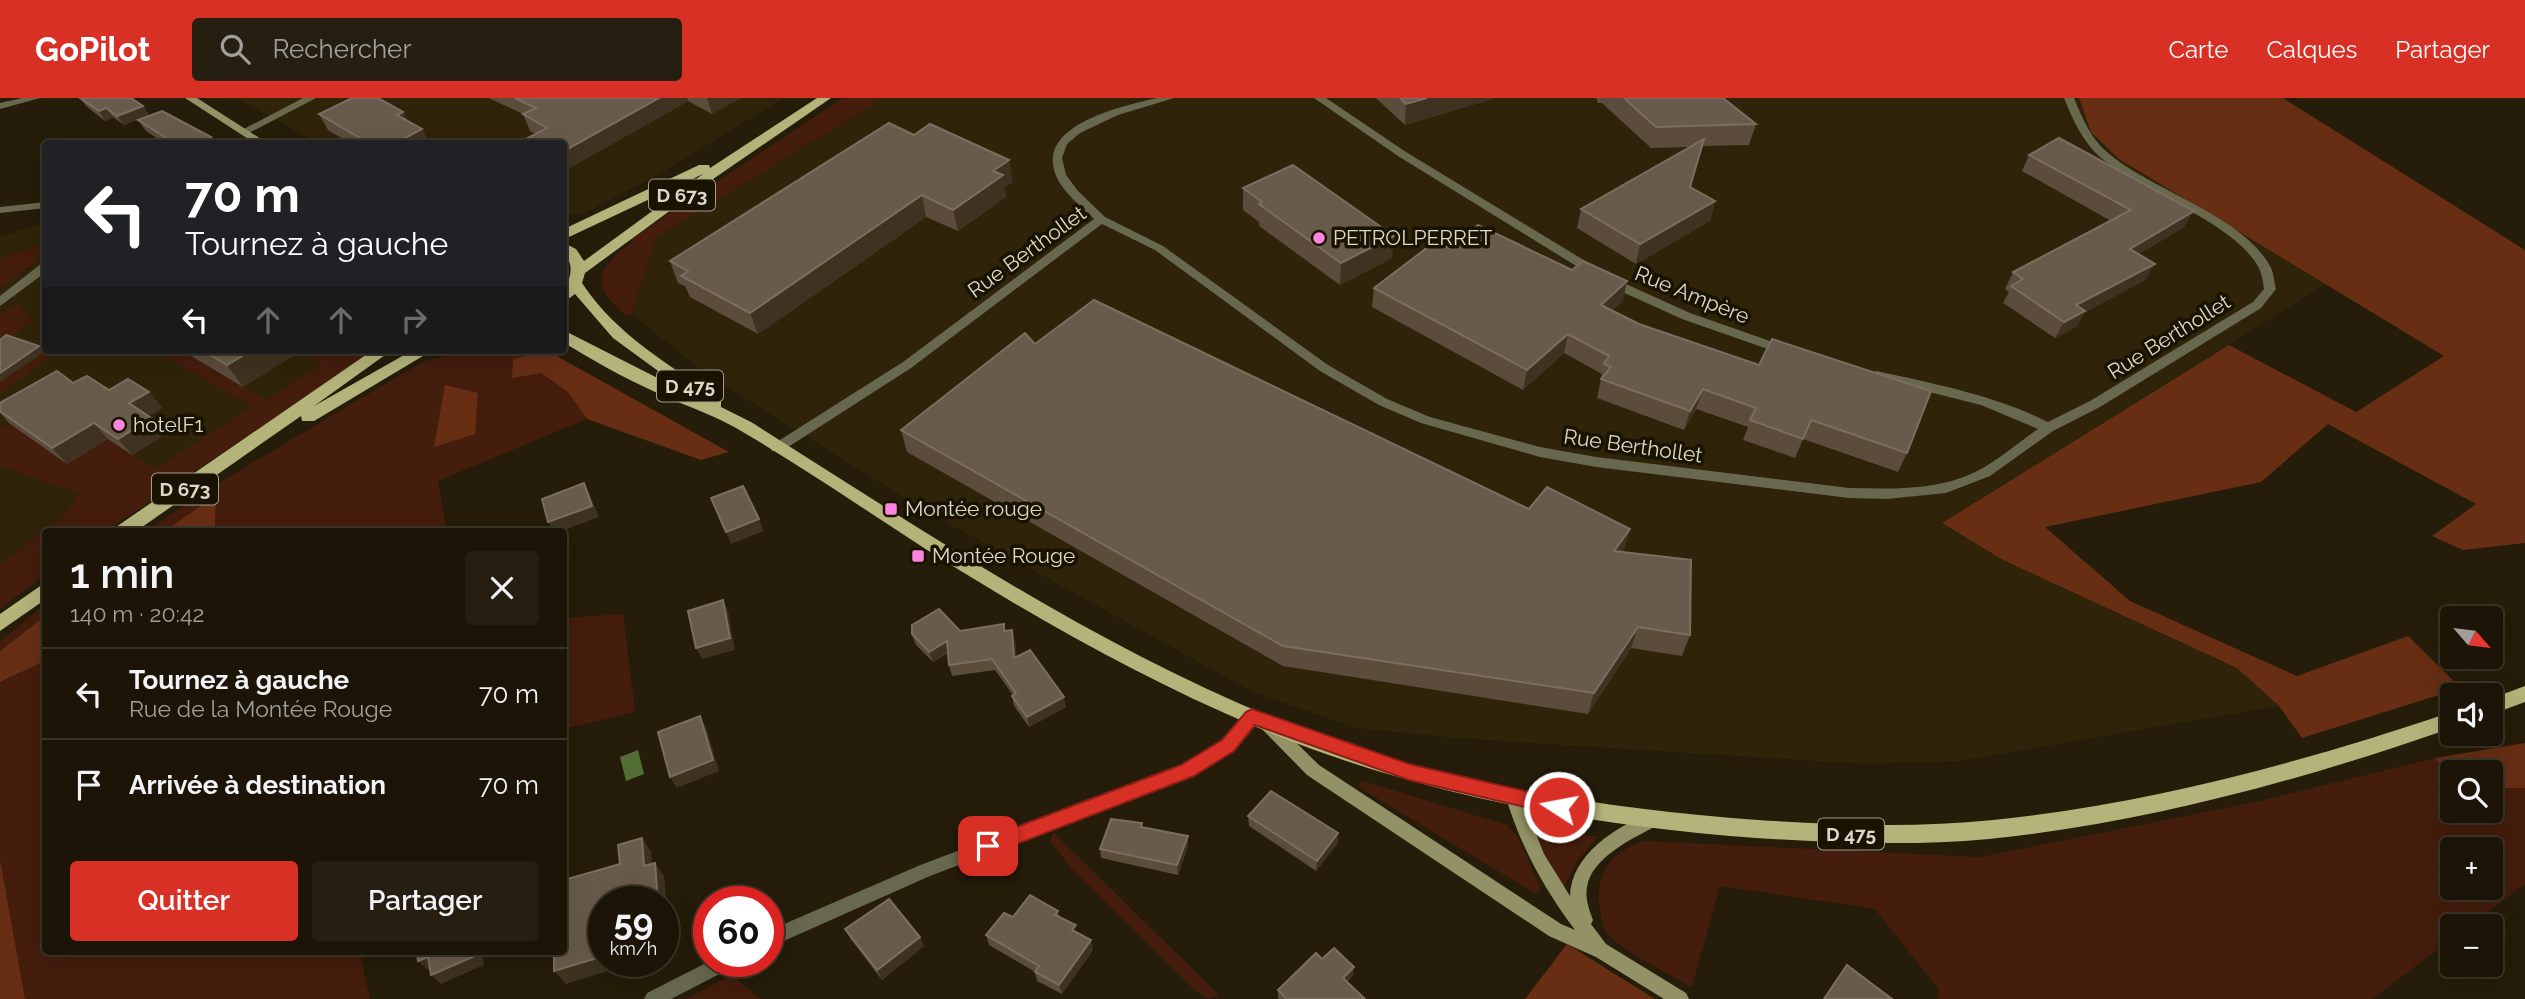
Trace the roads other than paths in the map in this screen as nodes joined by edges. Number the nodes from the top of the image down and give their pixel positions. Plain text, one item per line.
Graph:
1 (35, 98) edge
2 (191, 98) edge
3 (311, 98) edge
4 (825, 98) edge
5 (1169, 98) edge
6 (1319, 98) edge
7 (2069, 98) edge
8 (0, 106) edge
9 (787, 123) junction
10 (245, 131) junction
11 (258, 140) edge
12 (42, 205) edge
13 (0, 210) edge
14 (1101, 219) junction
15 (567, 233) edge
16 (567, 250) edge
17 (42, 269) edge
18 (577, 277) junction
19 (567, 292) edge
20 (0, 302) edge
21 (567, 339) edge
22 (378, 354) edge
23 (418, 354) edge
24 (1797, 354) edge
25 (1860, 372) edge
26 (740, 423) junction
27 (2049, 429) junction
28 (248, 447) junction
29 (778, 448) junction
30 (128, 528) edge
31 (42, 592) edge
32 (0, 624) edge
33 (2525, 694) edge
34 (2503, 702) edge
35 (1259, 720) junction
36 (2440, 724) edge
37 (1514, 798) junction
38 (1650, 821) junction
39 (784, 933) edge
40 (1602, 951) junction
41 (696, 977) edge
42 (653, 999) edge
43 (1680, 999) edge

1 - 8 street
2 - 10 street
3 - 10 street
4 - 9 main road, D 673
5 - 14 street
6 - 24 street, Rue Ampère
7 - 27 street, Rue Berthollet
9 - 15 main road, D 673
9 - 18 main road, D 673
10 - 11 street
12 - 13 street
14 - 27 street, Rue Berthollet
14 - 29 street, Rue Berthollet
16 - 18 main road
17 - 20 street
18 - 19 main road
18 - 26 main road, D 475
21 - 26 main road, D 475
22 - 28 main road, D 673
23 - 28 main road, D 673
25 - 27 street
26 - 29 main road, D 475
28 - 30 main road, D 673
29 - 35 main road, D 475
31 - 32 main road
33 - 34 main road
35 - 37 main road, D 475
35 - 39 street
35 - 40 street
36 - 38 main road, D 475
37 - 38 main road, D 475
37 - 40 street
38 - 40 street
40 - 43 street
41 - 42 street

